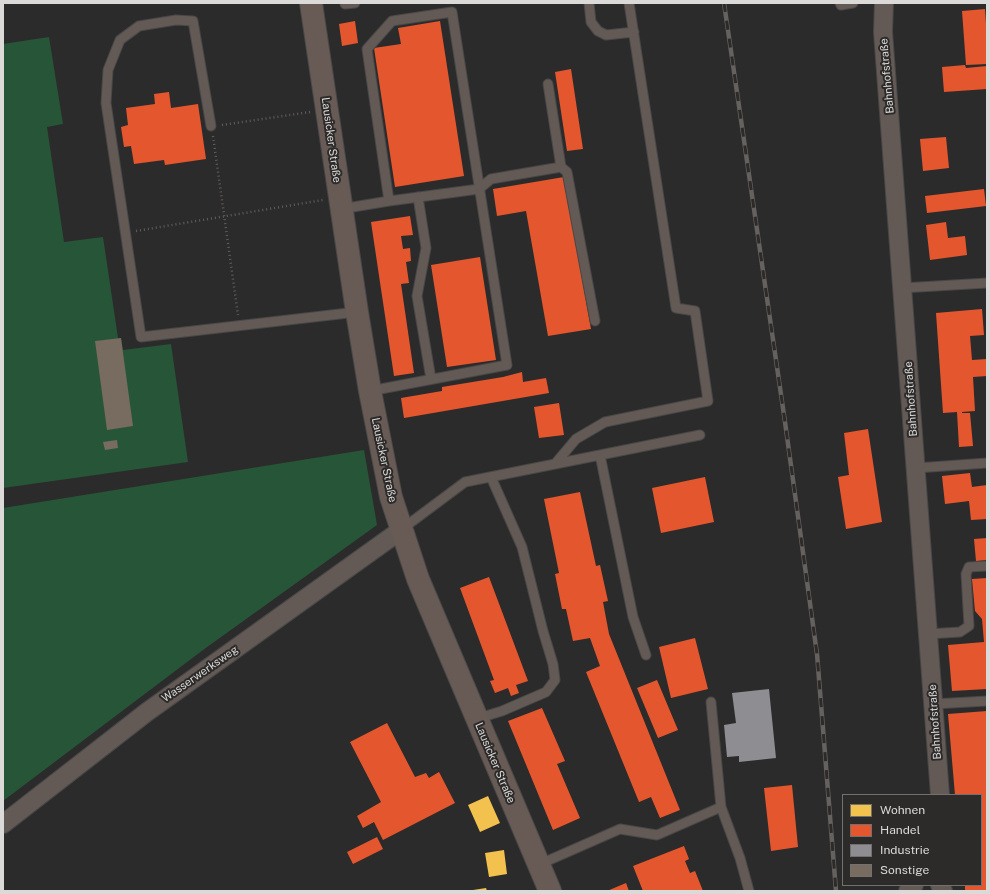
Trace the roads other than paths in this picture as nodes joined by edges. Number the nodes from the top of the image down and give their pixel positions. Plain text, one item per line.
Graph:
1 (311, 3) edge
2 (355, 3) edge
3 (589, 3) edge
4 (629, 3) edge
5 (840, 3) edge
6 (853, 3) edge
7 (884, 3) edge
8 (345, 4) dead end
9 (634, 32) junction
10 (548, 84) dead end
11 (211, 126) road end
12 (561, 167) junction
13 (479, 189) junction
14 (418, 197) junction
15 (389, 202) junction
16 (340, 203) junction
17 (987, 283) edge
18 (902, 288) junction
19 (356, 312) junction
20 (595, 321) dead end
21 (431, 379) junction
22 (370, 391) junction
23 (700, 435) dead end
24 (600, 455) junction
25 (987, 463) edge
26 (555, 464) junction
27 (916, 468) junction
28 (491, 477) junction
29 (401, 530) junction
30 (987, 566) edge
31 (928, 634) junction
32 (646, 655) dead end
33 (987, 701) edge
34 (711, 702) dead end
35 (934, 704) junction
36 (476, 719) junction
37 (940, 794) edge
38 (721, 807) junction
39 (3, 824) edge
40 (538, 865) junction
41 (550, 891) edge
42 (749, 891) edge

1 - 16 main road, Lausicker Straße
2 - 8 lane
3 - 9 lane
4 - 9 lane
5 - 6 lane
7 - 18 street, Bahnhofstraße
9 - 26 lane
10 - 12 lane
11 - 19 lane
12 - 13 lane
12 - 20 lane
13 - 14 lane
13 - 15 lane
13 - 21 lane
14 - 15 lane
14 - 21 lane
15 - 16 lane
16 - 19 main road, Lausicker Straße
17 - 18 lane
18 - 27 street, Bahnhofstraße
19 - 22 main road, Lausicker Straße
21 - 22 lane
22 - 29 main road, Lausicker Straße
23 - 24 lane
24 - 26 lane
24 - 32 lane
25 - 27 lane
26 - 28 lane
27 - 31 street, Bahnhofstraße
28 - 29 lane
28 - 36 lane
29 - 36 main road, Lausicker Straße
29 - 39 street, Wasserwerksweg
30 - 31 lane
31 - 35 street, Bahnhofstraße
33 - 35 lane
34 - 38 lane
35 - 37 street, Bahnhofstraße
36 - 40 main road, Lausicker Straße
38 - 40 lane
38 - 42 lane
40 - 41 main road, Lausicker Straße

